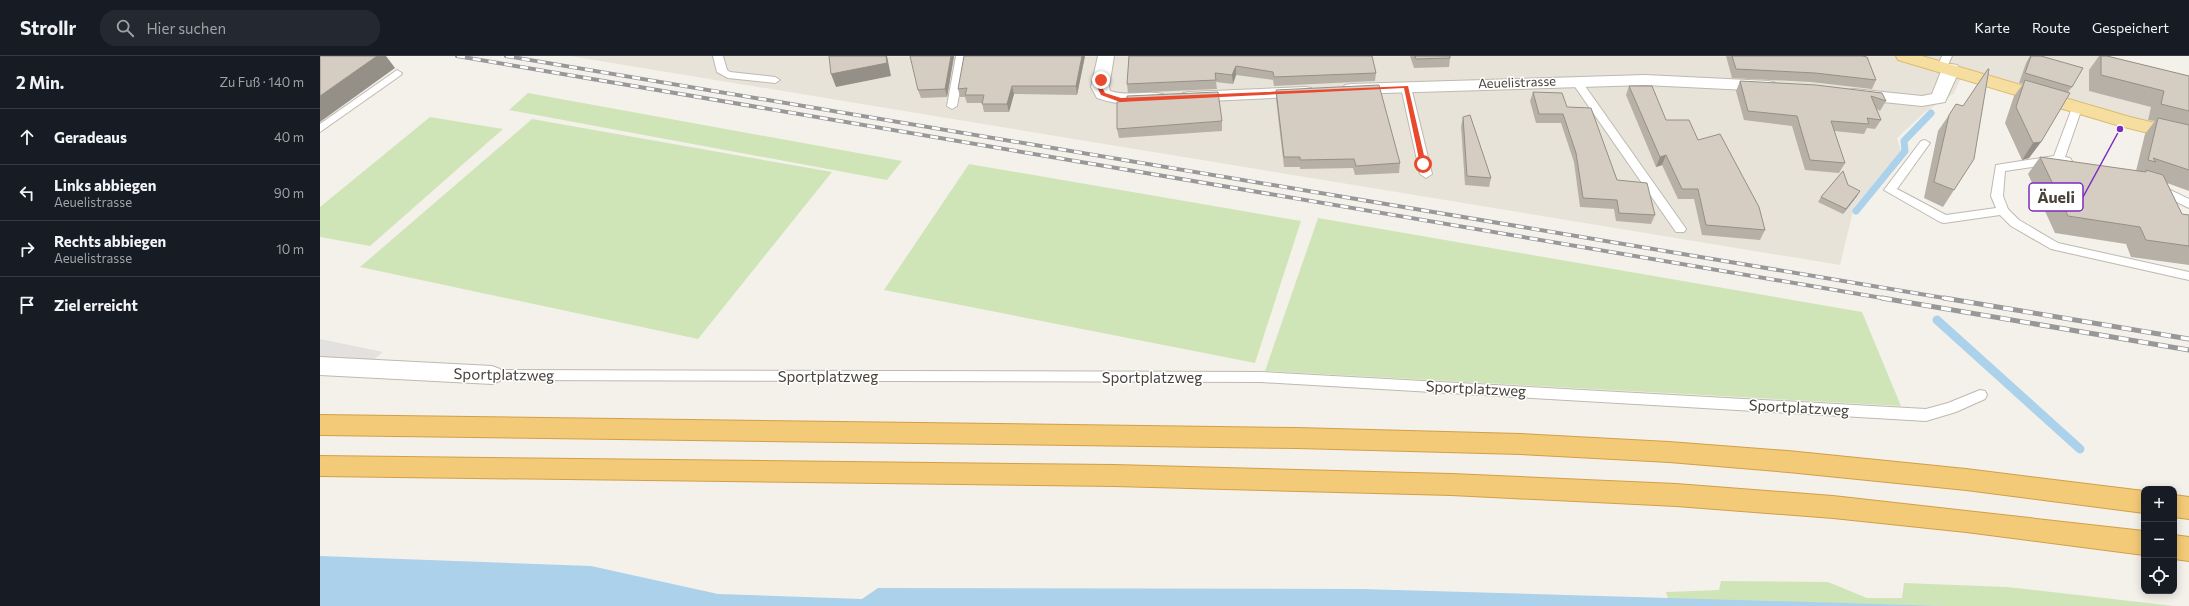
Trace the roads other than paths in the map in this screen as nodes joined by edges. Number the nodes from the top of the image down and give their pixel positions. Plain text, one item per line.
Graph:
1 (718, 56) edge
2 (961, 56) edge
3 (1106, 56) edge
4 (1904, 56) edge
5 (1947, 64) edge
6 (397, 73) dead end
7 (775, 80) dead end
8 (1576, 81) junction
9 (1406, 87) junction
10 (1784, 87) edge
11 (1841, 92) edge
12 (952, 106) dead end
13 (2077, 108) junction
14 (320, 129) edge
15 (2189, 137) edge
16 (1925, 143) dead end
17 (2059, 159) junction
18 (2074, 163) edge
19 (1426, 174) dead end
20 (2149, 186) edge
21 (2189, 204) edge
22 (2003, 212) junction
23 (1680, 229) dead end
24 (2189, 276) edge
25 (320, 366) edge
26 (492, 374) joint
27 (1980, 395) dead end
28 (320, 425) edge
29 (320, 466) edge
30 (2141, 502) edge
31 (2177, 506) edge
32 (2189, 508) edge
33 (2141, 543) edge
34 (2177, 547) edge
35 (2189, 549) edge

1 - 7 lane
2 - 12 lane
3 - 9 street, Aeuelistrasse
4 - 5 main road
5 - 11 street
5 - 13 main road
6 - 14 lane
8 - 9 street, Aeuelistrasse
8 - 10 street, Aeuelistrasse
8 - 23 lane
9 - 19 lane
13 - 15 main road
13 - 17 lane
16 - 22 lane
17 - 18 lane
17 - 22 lane
20 - 21 lane
22 - 24 lane
25 - 26 street, Sportplatzweg
26 - 27 lane, Sportplatzweg
28 - 30 highway
29 - 33 highway
31 - 32 highway
34 - 35 highway

